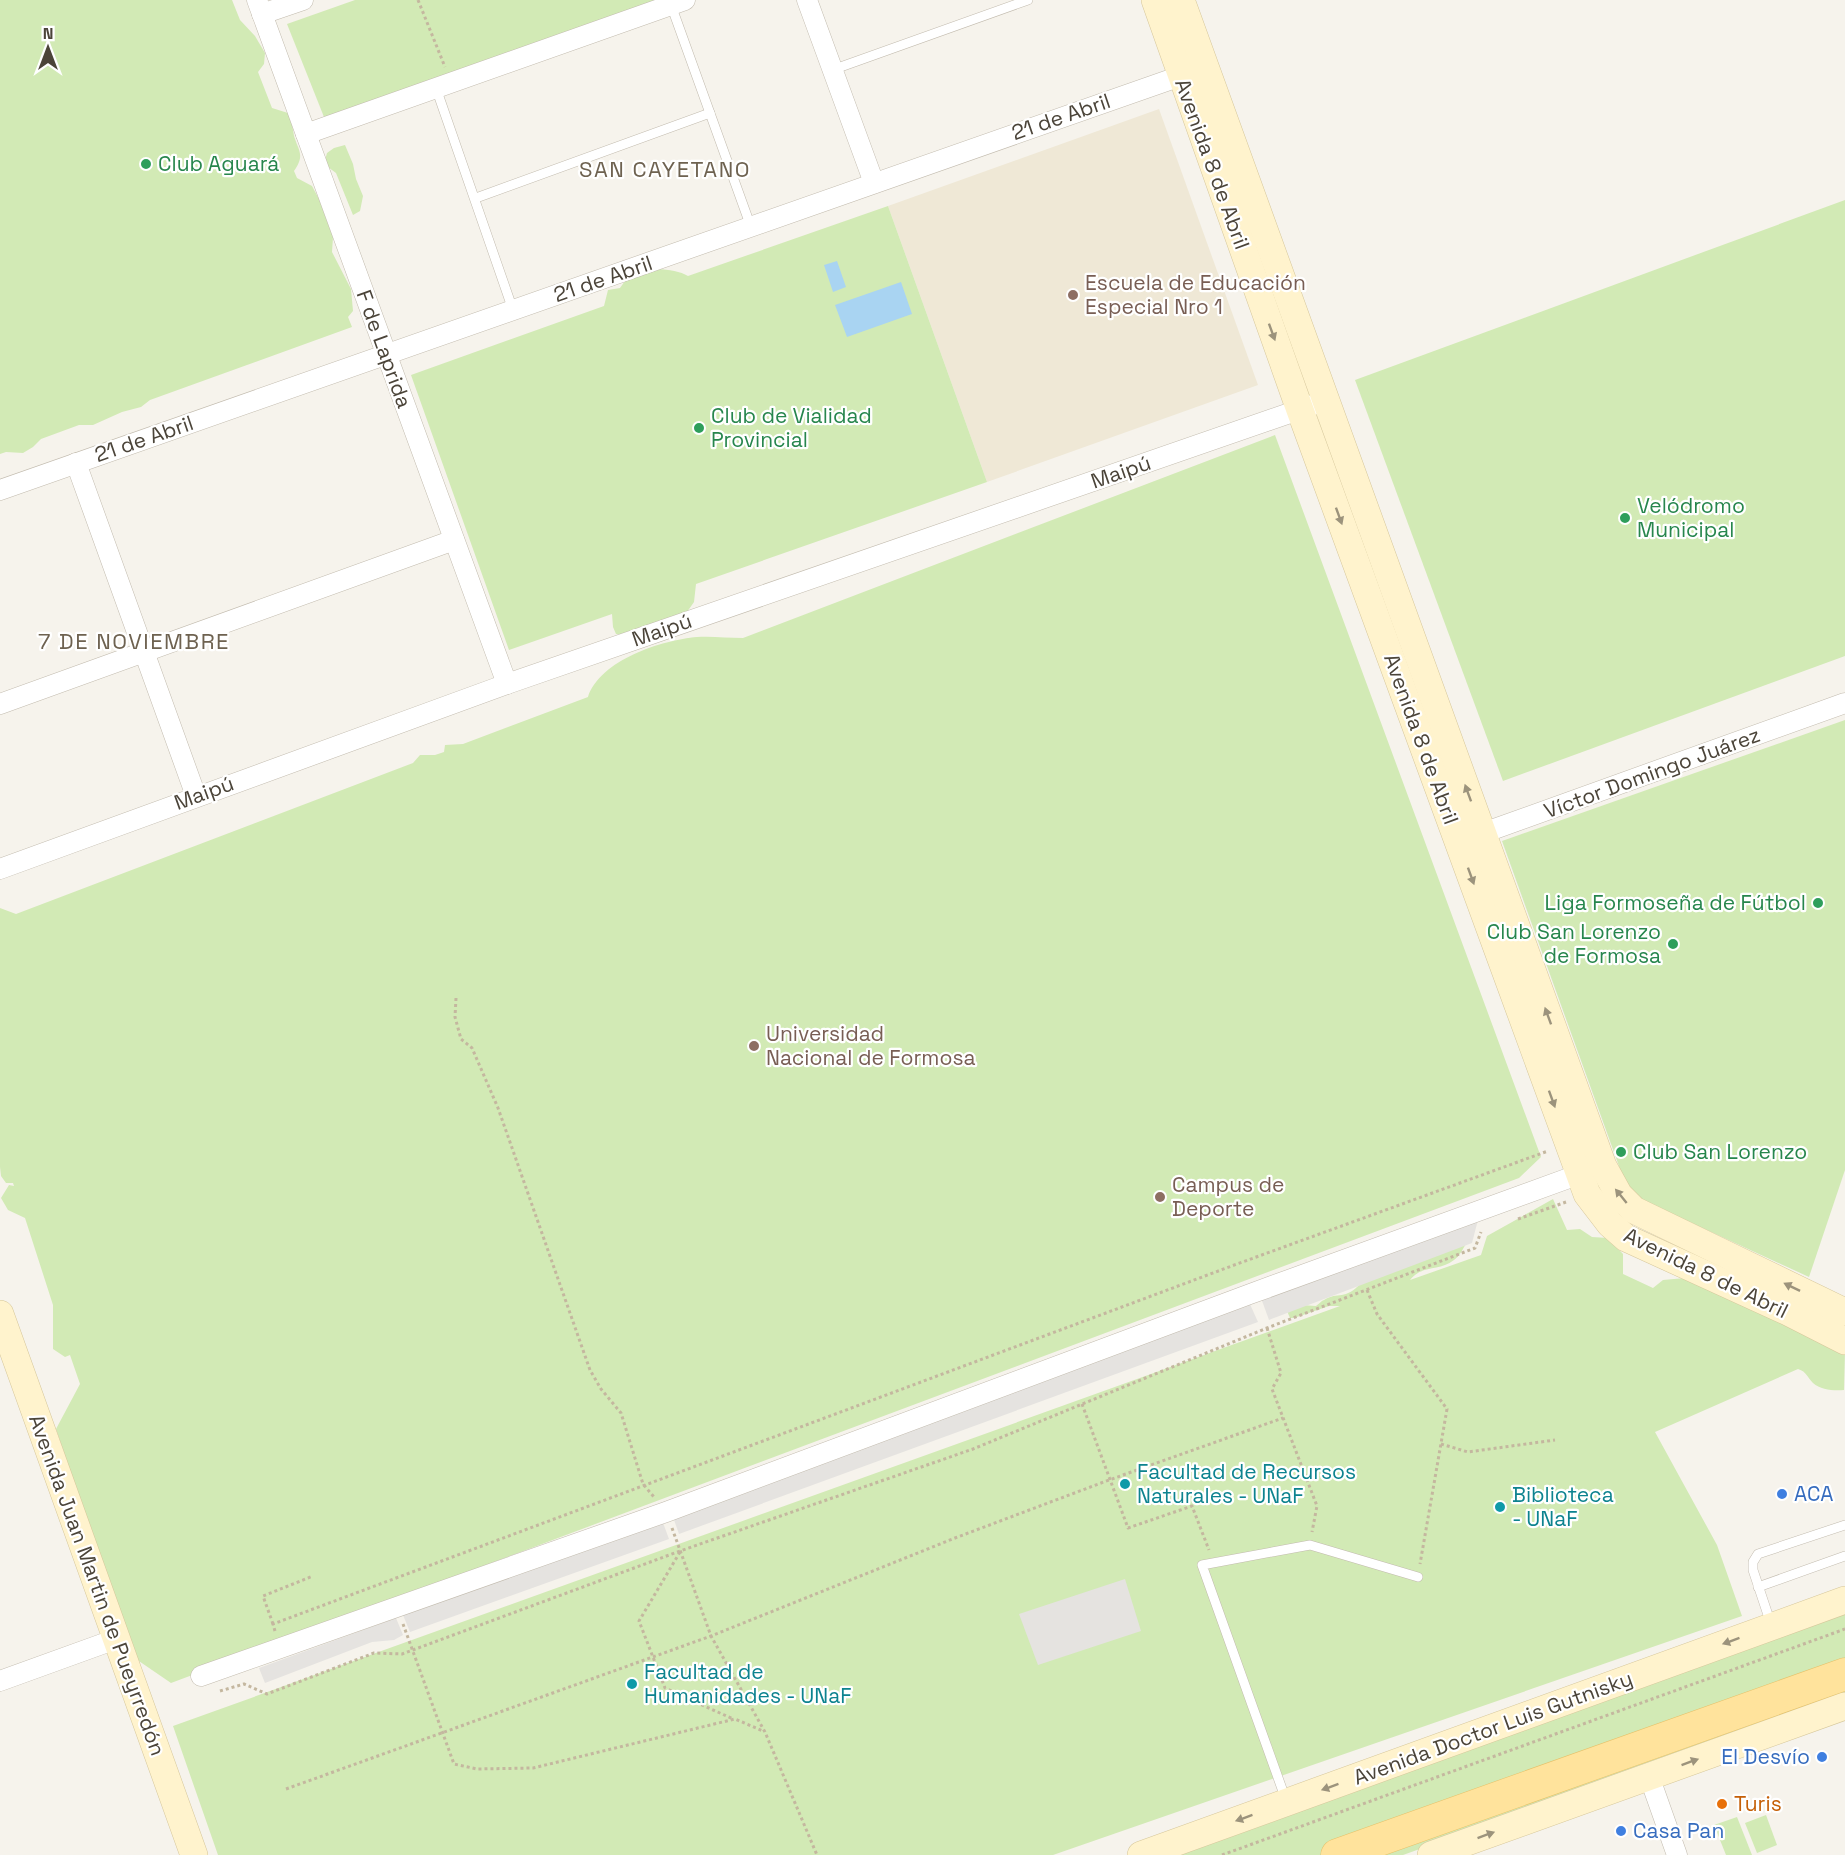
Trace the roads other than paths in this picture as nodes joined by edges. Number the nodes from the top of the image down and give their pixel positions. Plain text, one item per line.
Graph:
1 (303, 0) edge
2 (807, 0) edge
3 (1028, 0) edge
4 (1155, 0) edge
5 (1181, 0) edge
6 (678, 2) edge
7 (260, 7) edge
8 (832, 70) junction
9 (1193, 72) junction
10 (444, 85) junction
11 (710, 113) junction
12 (306, 134) junction
13 (874, 183) junction
14 (476, 198) junction
15 (751, 227) junction
16 (513, 310) junction
17 (386, 354) junction
18 (1327, 401) junction
19 (1300, 410) junction
20 (76, 463) junction
21 (0, 490) edge
22 (454, 540) junction
23 (144, 651) junction
24 (507, 684) junction
25 (1845, 703) edge
26 (0, 704) edge
27 (196, 796) junction
28 (1471, 838) junction
29 (0, 869) edge
30 (1590, 1178) junction
31 (1845, 1312) edge
32 (0, 1314) edge
33 (1843, 1336) edge
34 (1845, 1525) edge
35 (1845, 1556) edge
36 (1418, 1577) road end
37 (1758, 1587) junction
38 (1845, 1600) edge
39 (1772, 1626) junction
40 (116, 1639) junction
41 (1845, 1674) edge
42 (201, 1676) dead end
43 (0, 1681) edge
44 (1845, 1706) edge
45 (1649, 1776) junction
46 (1287, 1802) junction
47 (194, 1855) edge
48 (1141, 1855) edge
49 (1337, 1855) edge
50 (1431, 1855) edge
51 (1677, 1855) edge

1 - 7 street
2 - 8 street
3 - 8 lane
4 - 9 main road, Avenida 8 de Abril
5 - 9 main road, Avenida 8 de Abril
6 - 10 street
6 - 11 lane
7 - 12 street, F de Laprida
8 - 13 street
9 - 13 street, 21 de Abril
9 - 18 main road, Avenida 8 de Abril
9 -> 19 main road, Avenida 8 de Abril
10 - 12 street
10 - 14 lane
11 - 14 lane
11 - 15 lane
12 - 17 street, F de Laprida
13 - 15 street, 21 de Abril
14 - 16 lane
15 - 16 street, 21 de Abril
16 - 17 street, 21 de Abril
17 - 20 street, 21 de Abril
17 - 22 street, F de Laprida
18 - 19 street, Maipú
28 -> 18 main road, Avenida 8 de Abril
19 - 24 street, Maipú
19 -> 28 main road, Avenida 8 de Abril
20 - 21 street, 21 de Abril
20 - 23 street
22 - 23 street
22 - 24 street, F de Laprida
23 - 26 street
23 - 27 street
24 - 27 street, Maipú
25 - 28 street, Víctor Domingo Juárez
27 - 29 street, Maipú
30 -> 28 main road, Avenida 8 de Abril
28 -> 30 main road, Avenida 8 de Abril
31 -> 30 main road, Avenida 8 de Abril
30 - 33 main road, Avenida 8 de Abril
30 - 42 street
32 - 40 main road, Avenida Juan Martin de Pueyrredón
34 - 37 lane
35 - 37 lane
36 - 46 lane
37 - 39 lane
38 - 39 main road, Avenida Doctor Luis Gutnisky
39 -> 46 main road, Avenida Doctor Luis Gutnisky
40 - 43 street
40 - 47 main road, Avenida Juan Martin de Pueyrredón
41 - 49 main road
45 -> 44 main road
50 -> 45 main road
45 - 51 street
46 -> 48 main road, Avenida Doctor Luis Gutnisky

